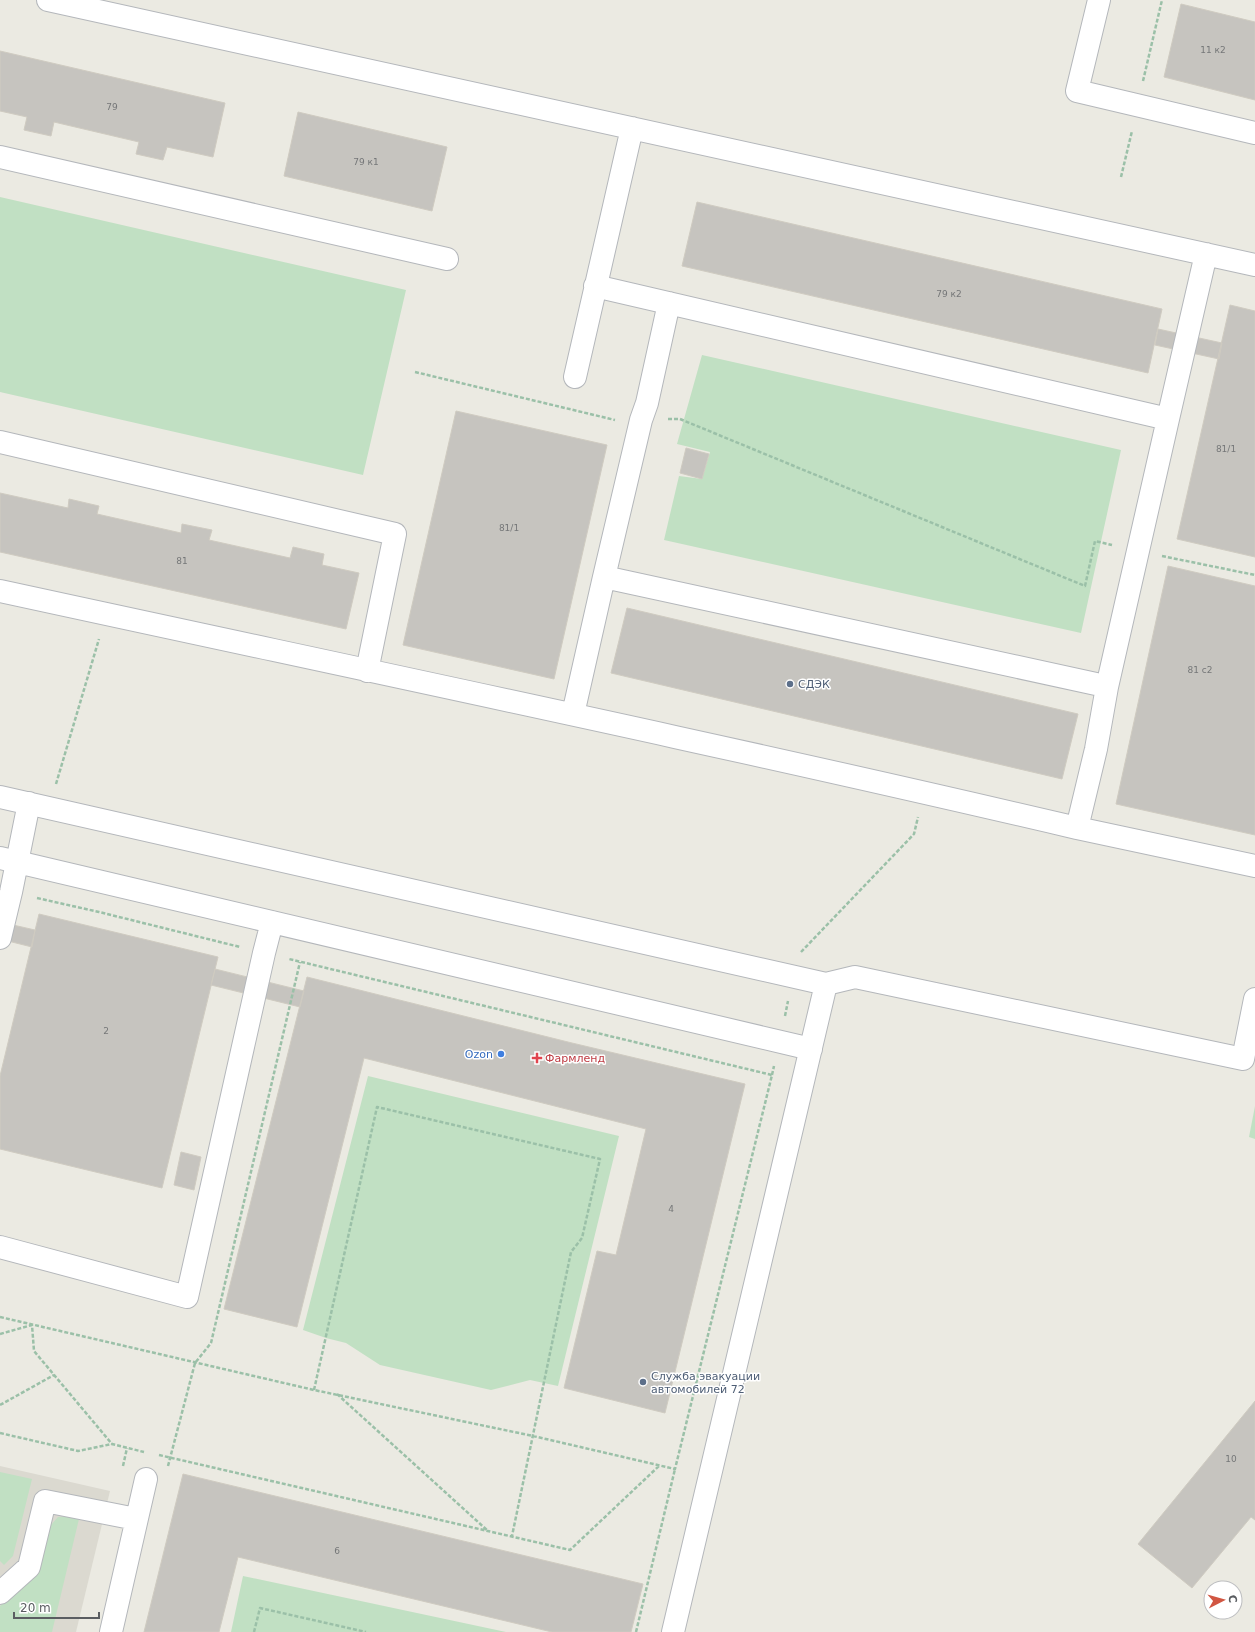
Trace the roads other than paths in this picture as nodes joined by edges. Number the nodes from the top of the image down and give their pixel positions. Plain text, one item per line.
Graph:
1 (48, 0) edge
2 (1099, 0) edge
3 (632, 128) junction
4 (1255, 133) edge
5 (0, 157) edge
6 (1206, 254) junction
7 (447, 259) dead end
8 (1255, 266) edge
9 (595, 286) junction
10 (669, 303) junction
11 (575, 377) dead end
12 (1168, 419) junction
13 (0, 442) edge
14 (604, 577) junction
15 (0, 591) edge
16 (367, 671) junction
17 (1107, 687) junction
18 (573, 714) junction
19 (0, 797) edge
20 (39, 805) junction
21 (1077, 828) junction
22 (8, 860) edge
23 (1255, 866) edge
24 (272, 922) junction
25 (0, 938) edge
26 (826, 984) junction
27 (1255, 999) edge
28 (1253, 1022) edge
29 (811, 1048) junction
30 (0, 1247) edge
31 (146, 1479) dead end
32 (136, 1519) junction
33 (0, 1593) edge
34 (111, 1632) edge
35 (674, 1632) edge

1 - 3 street
2 - 4 street
3 - 6 street
3 - 9 street
5 - 7 street
6 - 8 street
6 - 12 street
9 - 10 street
9 - 11 street
10 - 12 street
10 - 14 street
12 - 17 street
13 - 16 street
14 - 17 street
14 - 18 street
15 - 16 street
16 - 18 street
17 - 21 street
18 - 21 street
19 - 20 street
20 - 22 street
20 - 26 street
21 - 23 street
22 - 24 street
22 - 25 street
24 - 29 street
24 - 30 street
26 - 28 street
26 - 29 street
27 - 28 street
29 - 35 street
31 - 32 street
32 - 33 street
32 - 34 street

